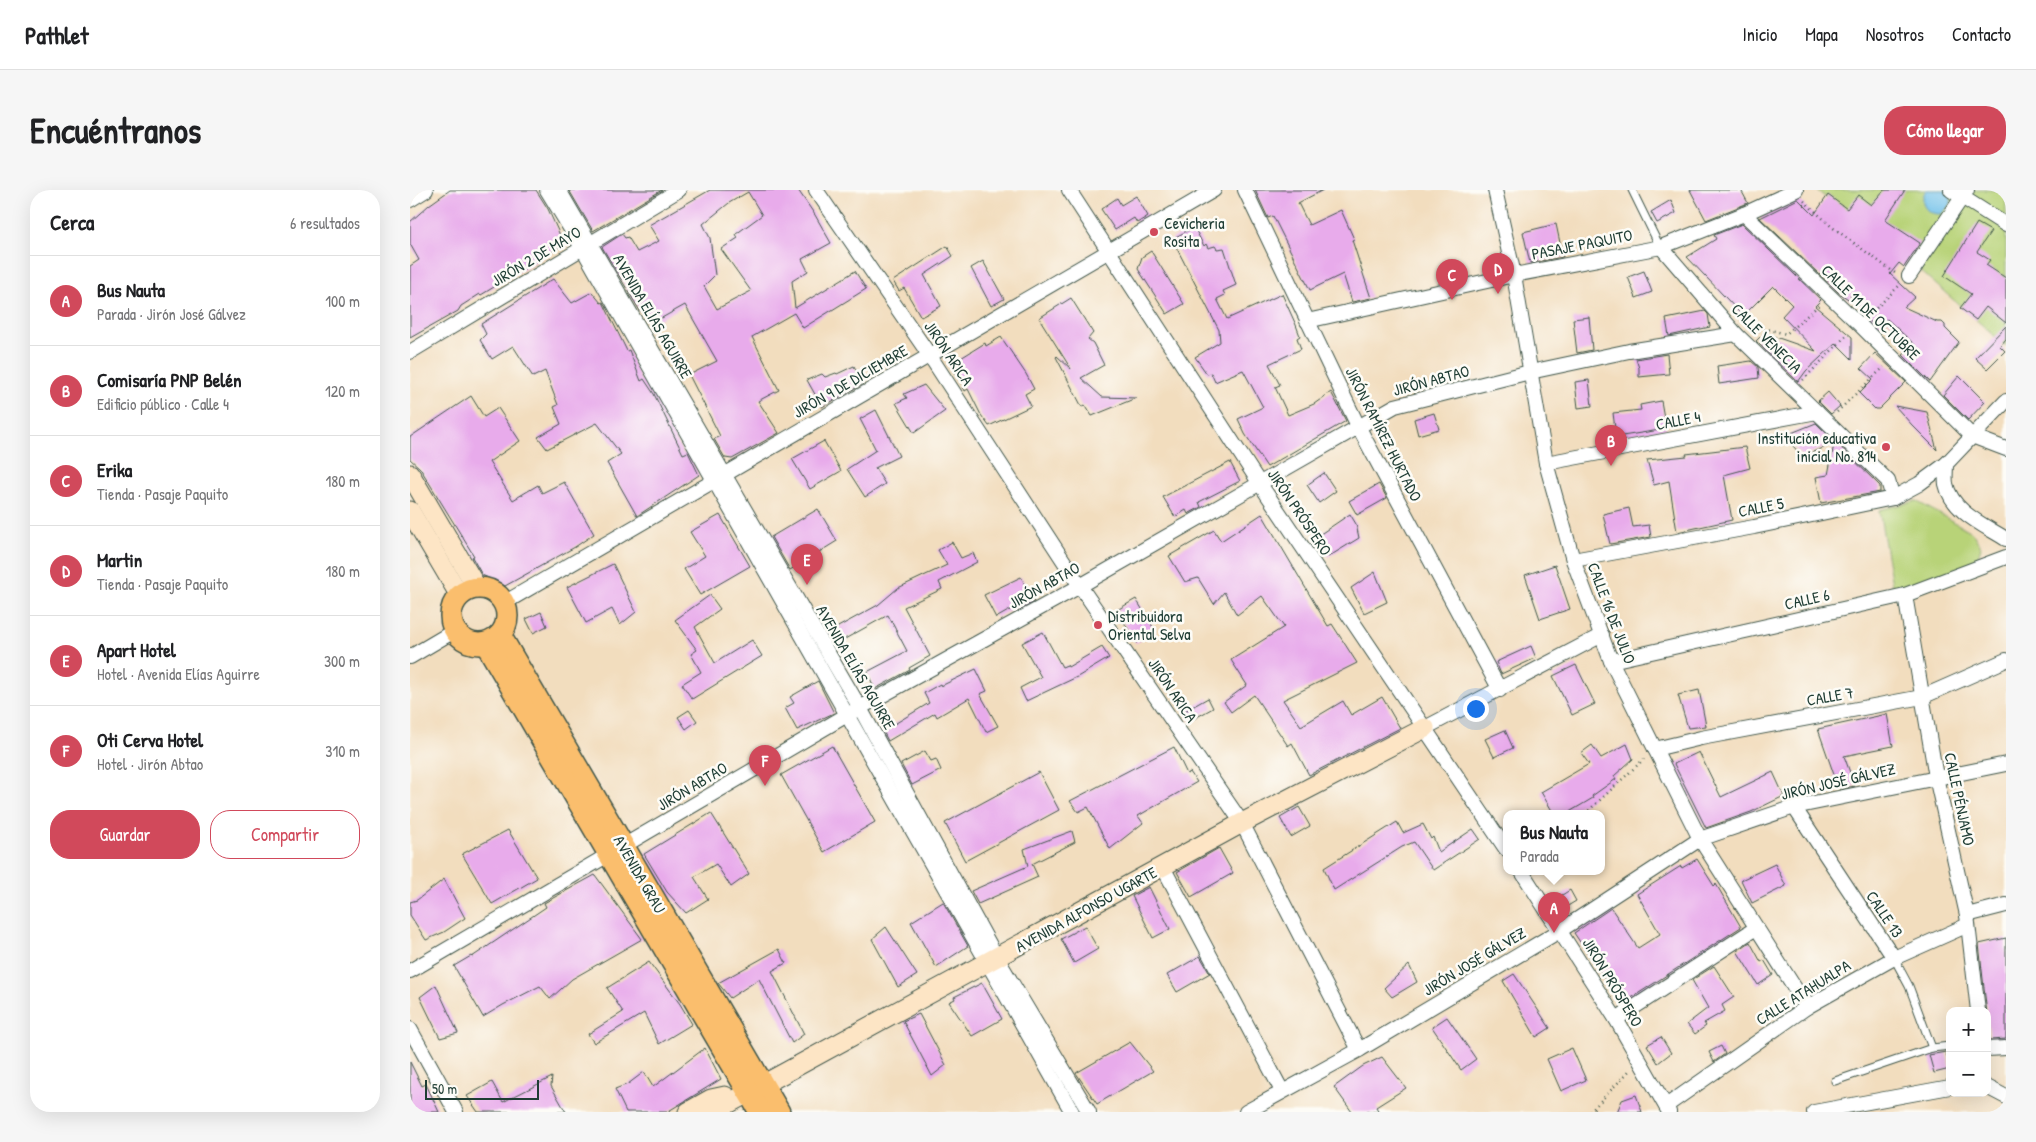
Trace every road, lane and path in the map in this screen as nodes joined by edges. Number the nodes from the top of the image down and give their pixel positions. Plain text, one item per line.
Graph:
1 (426, 190) edge
2 (547, 190) edge
3 (559, 190) edge
4 (679, 190) edge
5 (1069, 190) edge
6 (1214, 190) edge
7 (1245, 190) edge
8 (1495, 190) edge
9 (1632, 190) edge
10 (1795, 191) edge
11 (821, 192) edge
12 (1960, 193) edge
13 (410, 200) edge
14 (1744, 214) junction
15 (2006, 225) edge
16 (587, 247) junction
17 (1661, 248) junction
18 (1108, 252) junction
19 (1514, 275) junction
20 (1903, 275) joint
21 (1830, 296) junction
22 (1307, 321) junction
23 (1736, 334) junction
24 (410, 352) edge
25 (930, 356) junction
26 (1893, 358) junction
27 (1530, 372) junction
28 (2006, 401) edge
29 (1817, 412) junction
30 (1827, 422) junction
31 (1358, 426) junction
32 (1972, 436) junction
33 (2006, 450) edge
34 (1546, 463) junction
35 (1946, 464) junction
36 (410, 474) edge
37 (719, 477) junction
38 (1260, 484) junction
39 (1893, 498) junction
40 (410, 511) edge
41 (2006, 539) edge
42 (2006, 557) edge
43 (1573, 560) junction
44 (1080, 586) junction
45 (468, 592) junction
46 (1905, 595) junction
47 (504, 603) junction
48 (454, 631) junction
49 (1602, 635) junction
50 (493, 640) junction
51 (410, 657) edge
52 (2006, 660) edge
53 (1611, 661) junction
54 (1500, 690) junction
55 (1922, 697) junction
56 (860, 708) junction
57 (846, 715) junction
58 (1425, 728) junction
59 (1654, 749) junction
60 (2006, 764) edge
61 (1936, 777) junction
62 (1794, 807) junction
63 (1589, 810) edge
64 (1242, 823) junction
65 (1700, 838) junction
66 (1503, 845) edge
67 (618, 851) junction
68 (1163, 867) junction
69 (1524, 875) edge
70 (2006, 905) edge
71 (1968, 920) junction
72 (1756, 928) junction
73 (1561, 930) junction
74 (1894, 958) junction
75 (992, 961) junction
76 (410, 971) edge
77 (1807, 1007) junction
78 (1978, 1007) edge
79 (1616, 1019) junction
80 (410, 1030) edge
81 (1946, 1046) edge
82 (1932, 1048) junction
83 (2006, 1048) edge
84 (1991, 1049) edge
85 (1359, 1050) junction
86 (1639, 1060) junction
87 (1835, 1081) dead end
88 (756, 1088) junction
89 (1946, 1088) edge
90 (1991, 1089) edge
91 (1282, 1091) junction
92 (2006, 1097) edge
93 (1668, 1109) edge
94 (456, 1112) edge
95 (688, 1112) edge
96 (713, 1112) edge
97 (760, 1112) edge
98 (780, 1112) edge
99 (1072, 1112) edge
100 (1089, 1112) edge
101 (1246, 1112) edge
102 (1590, 1112) edge
103 (1814, 1112) edge

1 - 13 street
2 - 16 street, AVENIDA ELÍAS AGUIRRE
3 - 16 street, AVENIDA ELÍAS AGUIRRE
4 - 16 street, JIRÓN 2 DE MAYO
5 - 18 street, JIRÓN PRÓSPERO
6 - 18 street, JIRÓN 9 DE DICIEMBRE
7 - 22 street, JIRÓN RAMÍREZ HURTADO
8 - 19 street, CALLE 16 DE JULIO
9 - 17 lane, CALLE VENECIA
10 - 14 street, PASAJE PAQUITO
10 - 20 path
11 - 25 street, JIRÓN ARICA
12 - 15 street
12 - 20 street
14 - 17 street, PASAJE PAQUITO
14 - 21 street, CALLE 11 DE OCTUBRE
16 - 24 street, JIRÓN 2 DE MAYO
16 - 37 street, AVENIDA ELÍAS AGUIRRE
17 - 19 street, PASAJE PAQUITO
17 - 23 street, CALLE VENECIA
18 - 25 street, JIRÓN 9 DE DICIEMBRE
18 - 38 street, JIRÓN PRÓSPERO
19 - 22 street, PASAJE PAQUITO
19 - 27 street, CALLE 16 DE JULIO
21 - 23 path
21 - 26 street, CALLE 11 DE OCTUBRE
22 - 31 street, JIRÓN RAMÍREZ HURTADO
23 - 27 street, JIRÓN ABTAO
23 - 29 street, CALLE VENECIA
25 - 37 street, JIRÓN 9 DE DICIEMBRE
25 - 44 street, JIRÓN ARICA
26 - 30 path
26 - 32 street, CALLE 11 DE OCTUBRE
27 - 31 street, JIRÓN ABTAO
27 - 34 street, CALLE 16 DE JULIO
28 - 32 street, CALLE 5
29 - 30 street, CALLE VENECIA
29 - 34 street, CALLE 4
30 - 39 street, CALLE VENECIA
31 - 38 street, JIRÓN ABTAO
31 - 54 street, JIRÓN RAMÍREZ HURTADO
32 - 33 street
32 - 35 street, CALLE 5
34 - 43 street, CALLE 16 DE JULIO
35 - 39 street, CALLE 5
35 - 41 street
36 - 45 main road
37 - 47 street, JIRÓN 9 DE DICIEMBRE
37 - 56 street, AVENIDA ELÍAS AGUIRRE
37 - 57 street, AVENIDA ELÍAS AGUIRRE
38 - 44 street, JIRÓN ABTAO
38 - 58 street, JIRÓN PRÓSPERO
39 - 43 street, CALLE 5
40 - 45 main road
42 - 46 street, CALLE 6
43 - 49 street, CALLE 16 DE JULIO
44 - 56 street, JIRÓN ABTAO
44 - 64 street, JIRÓN ARICA
45 - 47 main road
45 - 48 main road
46 - 53 street, CALLE 6
46 - 55 street, CALLE PÉNJAMO
47 - 50 main road
48 - 50 main road
48 - 51 street
49 - 53 street, CALLE 16 DE JULIO
49 - 54 street
50 - 67 main road, AVENIDA GRAU
52 - 55 street, CALLE 7
53 - 59 street, CALLE 16 DE JULIO
54 - 58 street
55 - 59 street, CALLE 7
55 - 61 street, CALLE PÉNJAMO
56 - 57 street, JIRÓN ABTAO
56 - 75 street, AVENIDA ELÍAS AGUIRRE
57 - 67 street, JIRÓN ABTAO
57 - 75 street, AVENIDA ELÍAS AGUIRRE
58 - 64 main road, AVENIDA ALFONSO UGARTE
58 - 66 street, JIRÓN PRÓSPERO
59 - 63 path
59 - 65 street, CALLE 16 DE JULIO
60 - 61 street, JIRÓN JOSÉ GÁLVEZ
61 - 62 street, JIRÓN JOSÉ GÁLVEZ
61 - 71 street, CALLE PÉNJAMO
62 - 65 street, JIRÓN JOSÉ GÁLVEZ
62 - 74 street, CALLE 13
64 - 68 main road, AVENIDA ALFONSO UGARTE
64 - 85 street, JIRÓN ARICA
65 - 72 street, CALLE 16 DE JULIO
65 - 73 street, JIRÓN JOSÉ GÁLVEZ
67 - 76 street, JIRÓN ABTAO
67 - 88 main road, AVENIDA GRAU
68 - 75 main road, AVENIDA ALFONSO UGARTE
68 - 91 street
69 - 73 street, JIRÓN PRÓSPERO
70 - 71 street, CALLE ATAHUALPA
71 - 74 street, CALLE ATAHUALPA
71 - 78 street, CALLE PÉNJAMO
72 - 77 street, CALLE 16 DE JULIO
72 - 79 street
73 - 79 street, JIRÓN PRÓSPERO
73 - 85 street, JIRÓN JOSÉ GÁLVEZ
74 - 77 street, CALLE ATAHUALPA
74 - 82 lane, CALLE 13
75 - 88 main road, AVENIDA ALFONSO UGARTE
75 - 99 street, AVENIDA ELÍAS AGUIRRE
75 - 100 street, AVENIDA ELÍAS AGUIRRE
77 - 93 street, CALLE ATAHUALPA
79 - 86 street, JIRÓN PRÓSPERO
80 - 94 street
81 - 82 lane
82 - 87 lane
83 - 84 street
85 - 91 street, JIRÓN JOSÉ GÁLVEZ
86 - 93 street, JIRÓN PRÓSPERO
86 - 102 path
88 - 95 main road, AVENIDA ALFONSO UGARTE
88 - 96 main road, AVENIDA ALFONSO UGARTE
88 - 97 main road, AVENIDA GRAU
88 - 98 main road, AVENIDA GRAU
89 - 103 street
90 - 92 street
91 - 101 street, JIRÓN JOSÉ GÁLVEZ

